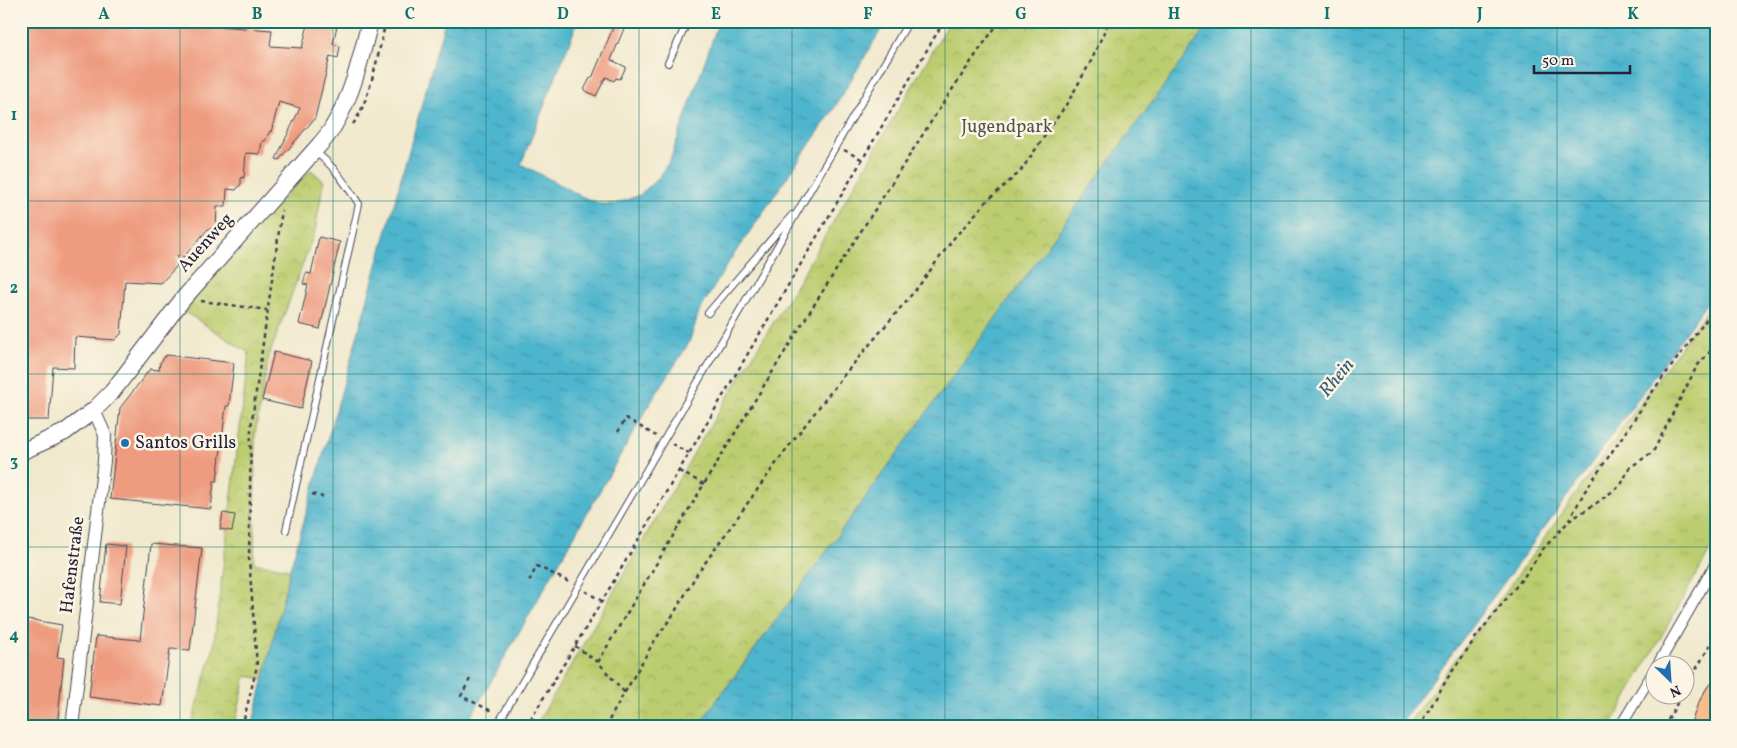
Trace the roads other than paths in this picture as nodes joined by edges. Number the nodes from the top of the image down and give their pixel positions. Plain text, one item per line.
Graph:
1 (370, 21) edge
2 (688, 21) edge
3 (909, 21) edge
4 (668, 63) dead end
5 (314, 151) junction
6 (803, 202) junction
7 (708, 313) dead end
8 (94, 410) junction
9 (21, 452) edge
10 (286, 530) dead end
11 (1716, 563) edge
12 (1663, 656) edge
13 (1644, 687) edge
14 (1716, 693) edge
15 (72, 727) edge
16 (496, 727) edge
17 (1620, 727) edge
18 (1701, 727) edge

1 - 5 street, Auenweg
2 - 4 lane
3 - 6 lane
5 - 8 street, Auenweg
5 - 10 lane
6 - 7 lane
6 - 16 lane
8 - 9 street, Auenweg
8 - 15 street, Hafenstraße
11 - 12 street
13 - 17 street
14 - 18 main road

